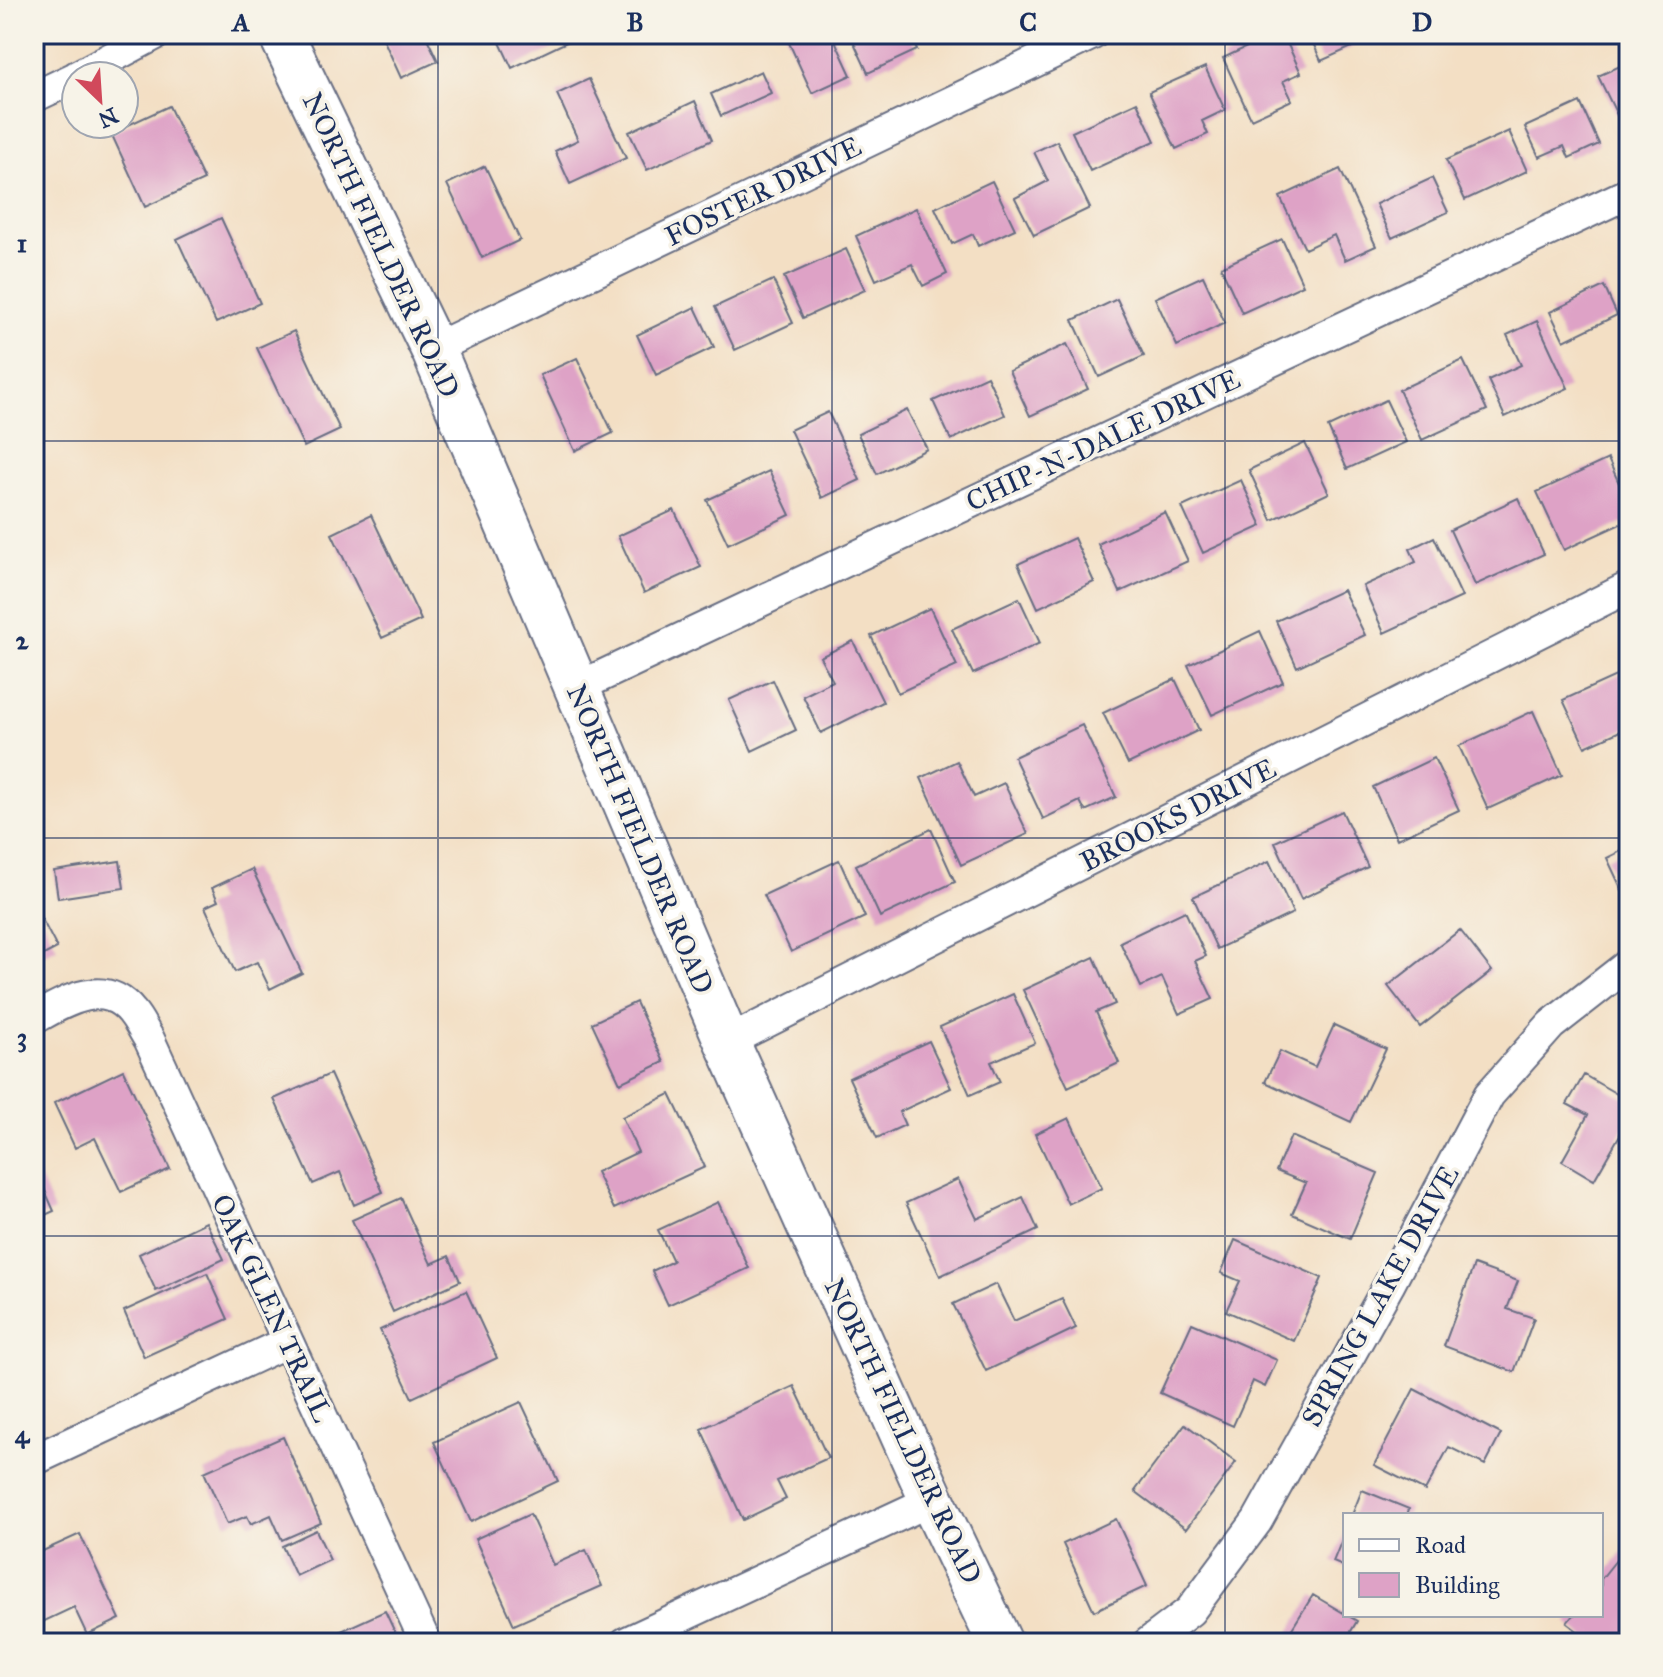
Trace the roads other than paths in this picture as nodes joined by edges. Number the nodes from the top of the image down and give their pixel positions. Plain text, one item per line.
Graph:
1 (156, 34) edge
2 (281, 34) edge
3 (1093, 34) edge
4 (107, 60) edge
5 (60, 84) edge
6 (34, 97) edge
7 (1629, 193) edge
8 (433, 349) junction
9 (1629, 587) edge
10 (576, 688) junction
11 (1629, 964) edge
12 (34, 1019) edge
13 (727, 1042) junction
14 (287, 1342) junction
15 (34, 1460) edge
16 (932, 1500) junction
17 (426, 1643) edge
18 (625, 1643) edge
19 (1000, 1643) edge
20 (1148, 1643) edge

1 - 4 street
2 - 8 main road, NORTH FIELDER ROAD
3 - 8 street, FOSTER DRIVE
5 - 6 street
7 - 10 street, CHIP-N-DALE DRIVE
8 - 10 main road, NORTH FIELDER ROAD
9 - 13 street, BROOKS DRIVE
10 - 13 main road, NORTH FIELDER ROAD
11 - 20 street, SPRING LAKE DRIVE
12 - 14 street, OAK GLEN TRAIL
13 - 16 main road, NORTH FIELDER ROAD
14 - 15 street
14 - 17 street, OAK GLEN TRAIL
16 - 18 street
16 - 19 main road, NORTH FIELDER ROAD

